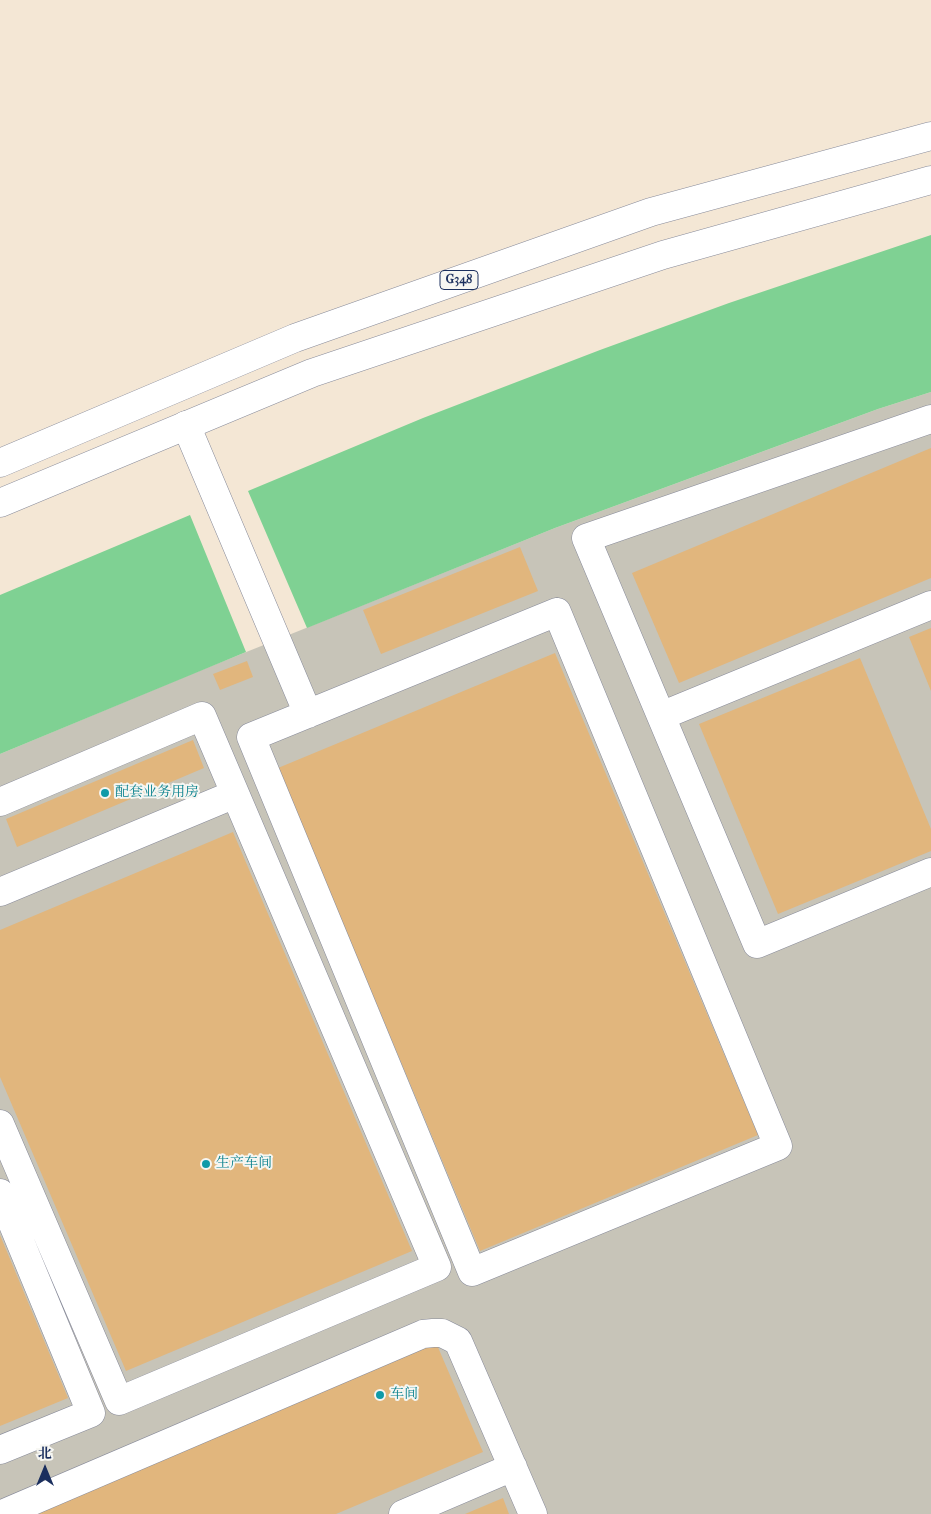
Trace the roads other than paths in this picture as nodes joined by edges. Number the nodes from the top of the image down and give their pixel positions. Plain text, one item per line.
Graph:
1 (931, 136) edge
2 (931, 180) edge
3 (931, 419) edge
4 (186, 426) junction
5 (0, 463) edge
6 (0, 503) edge
7 (931, 604) edge
8 (308, 714) junction
9 (661, 716) junction
10 (235, 794) junction
11 (0, 802) edge
12 (931, 872) edge
13 (0, 892) edge
14 (0, 1124) edge
15 (0, 1193) edge
16 (0, 1450) edge
17 (513, 1467) junction
18 (2, 1514) edge
19 (403, 1514) edge
20 (533, 1514) edge

1 - 5 main road, G348
2 - 4 main road
3 - 9 main road
4 - 6 main road
4 - 8 main road
7 - 9 main road
8 - 8 main road
9 - 12 main road
10 - 11 main road
10 - 13 main road
10 - 14 main road
15 - 16 main road
17 - 18 main road
17 - 19 main road
17 - 20 main road

